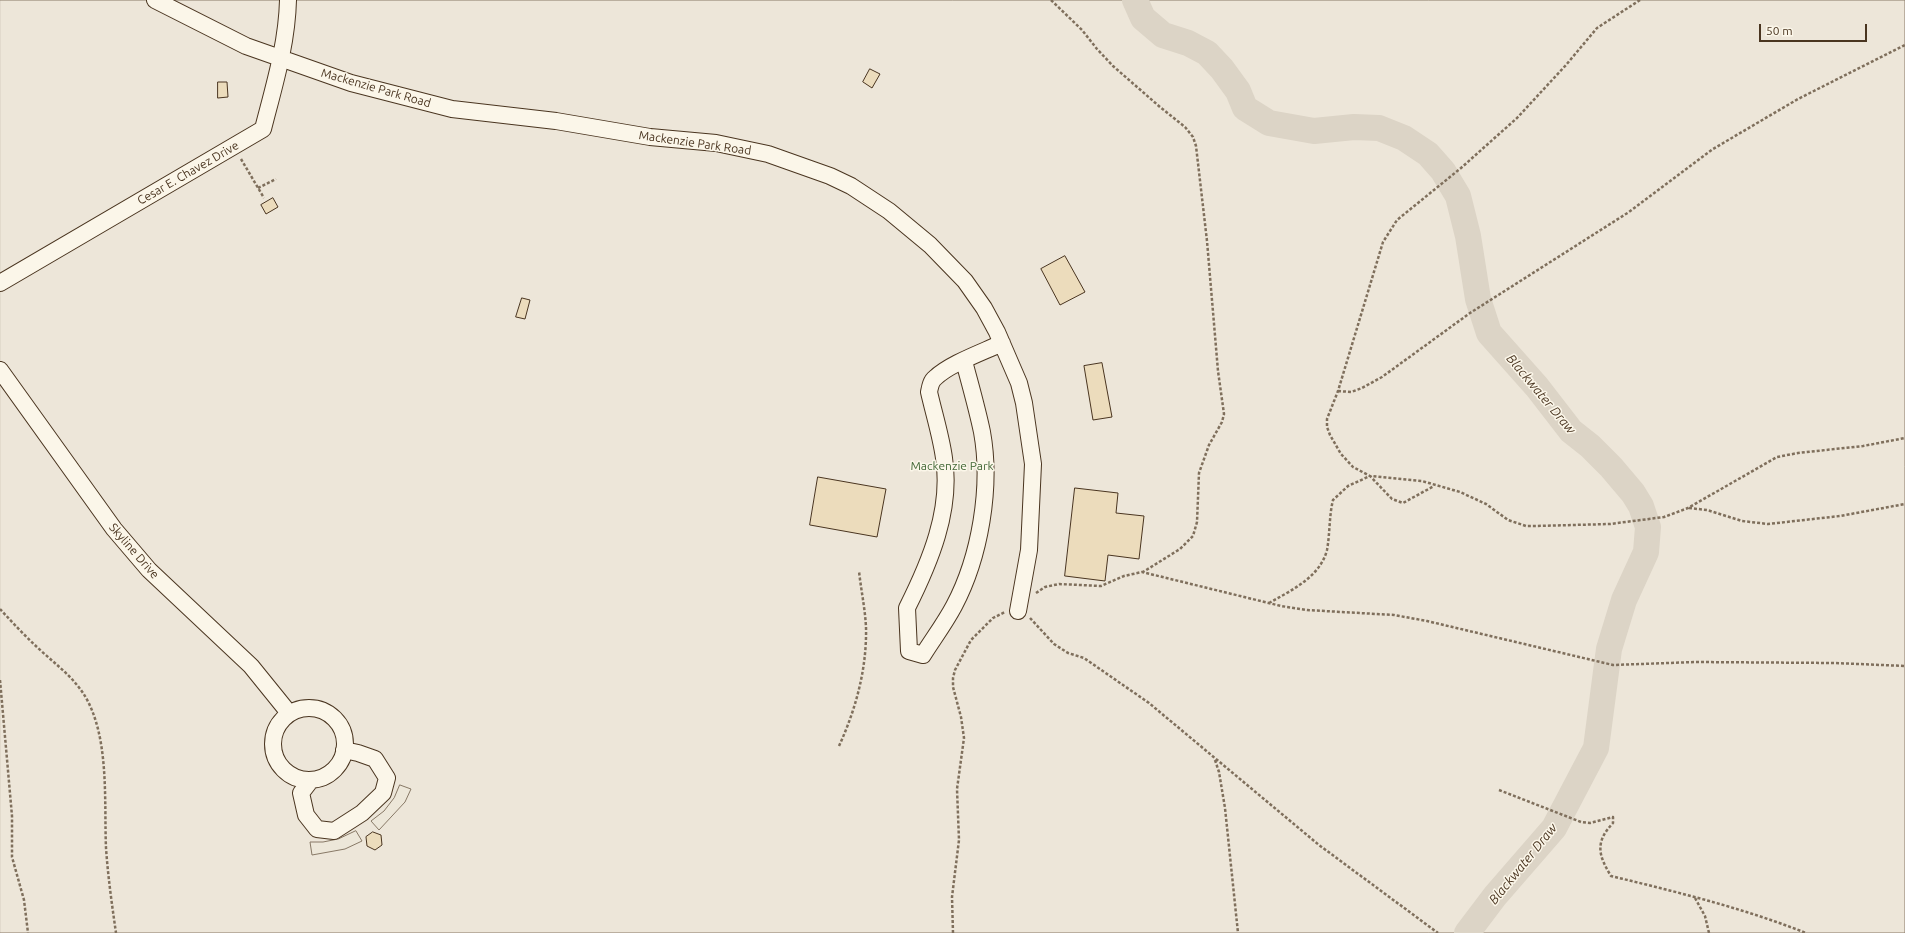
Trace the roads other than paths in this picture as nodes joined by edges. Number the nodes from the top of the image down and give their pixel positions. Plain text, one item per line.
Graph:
1 (155, 0) edge
2 (288, 0) edge
3 (281, 59) junction
4 (0, 283) edge
5 (1002, 343) junction
6 (964, 361) junction
7 (0, 370) edge
8 (1018, 611) road end
9 (289, 713) junction
10 (344, 750) junction
11 (311, 780) junction

1 - 3 street, Mackenzie Park Road
2 - 3 street, Cesar E. Chavez Drive
3 - 4 street, Cesar E. Chavez Drive
3 - 5 street, Mackenzie Park Road
5 - 6 street
5 - 8 street, Mackenzie Park Road
6 - 6 street
7 - 9 street, Skyline Drive
9 - 10 street
9 - 11 street
10 - 11 street
10 - 11 street

